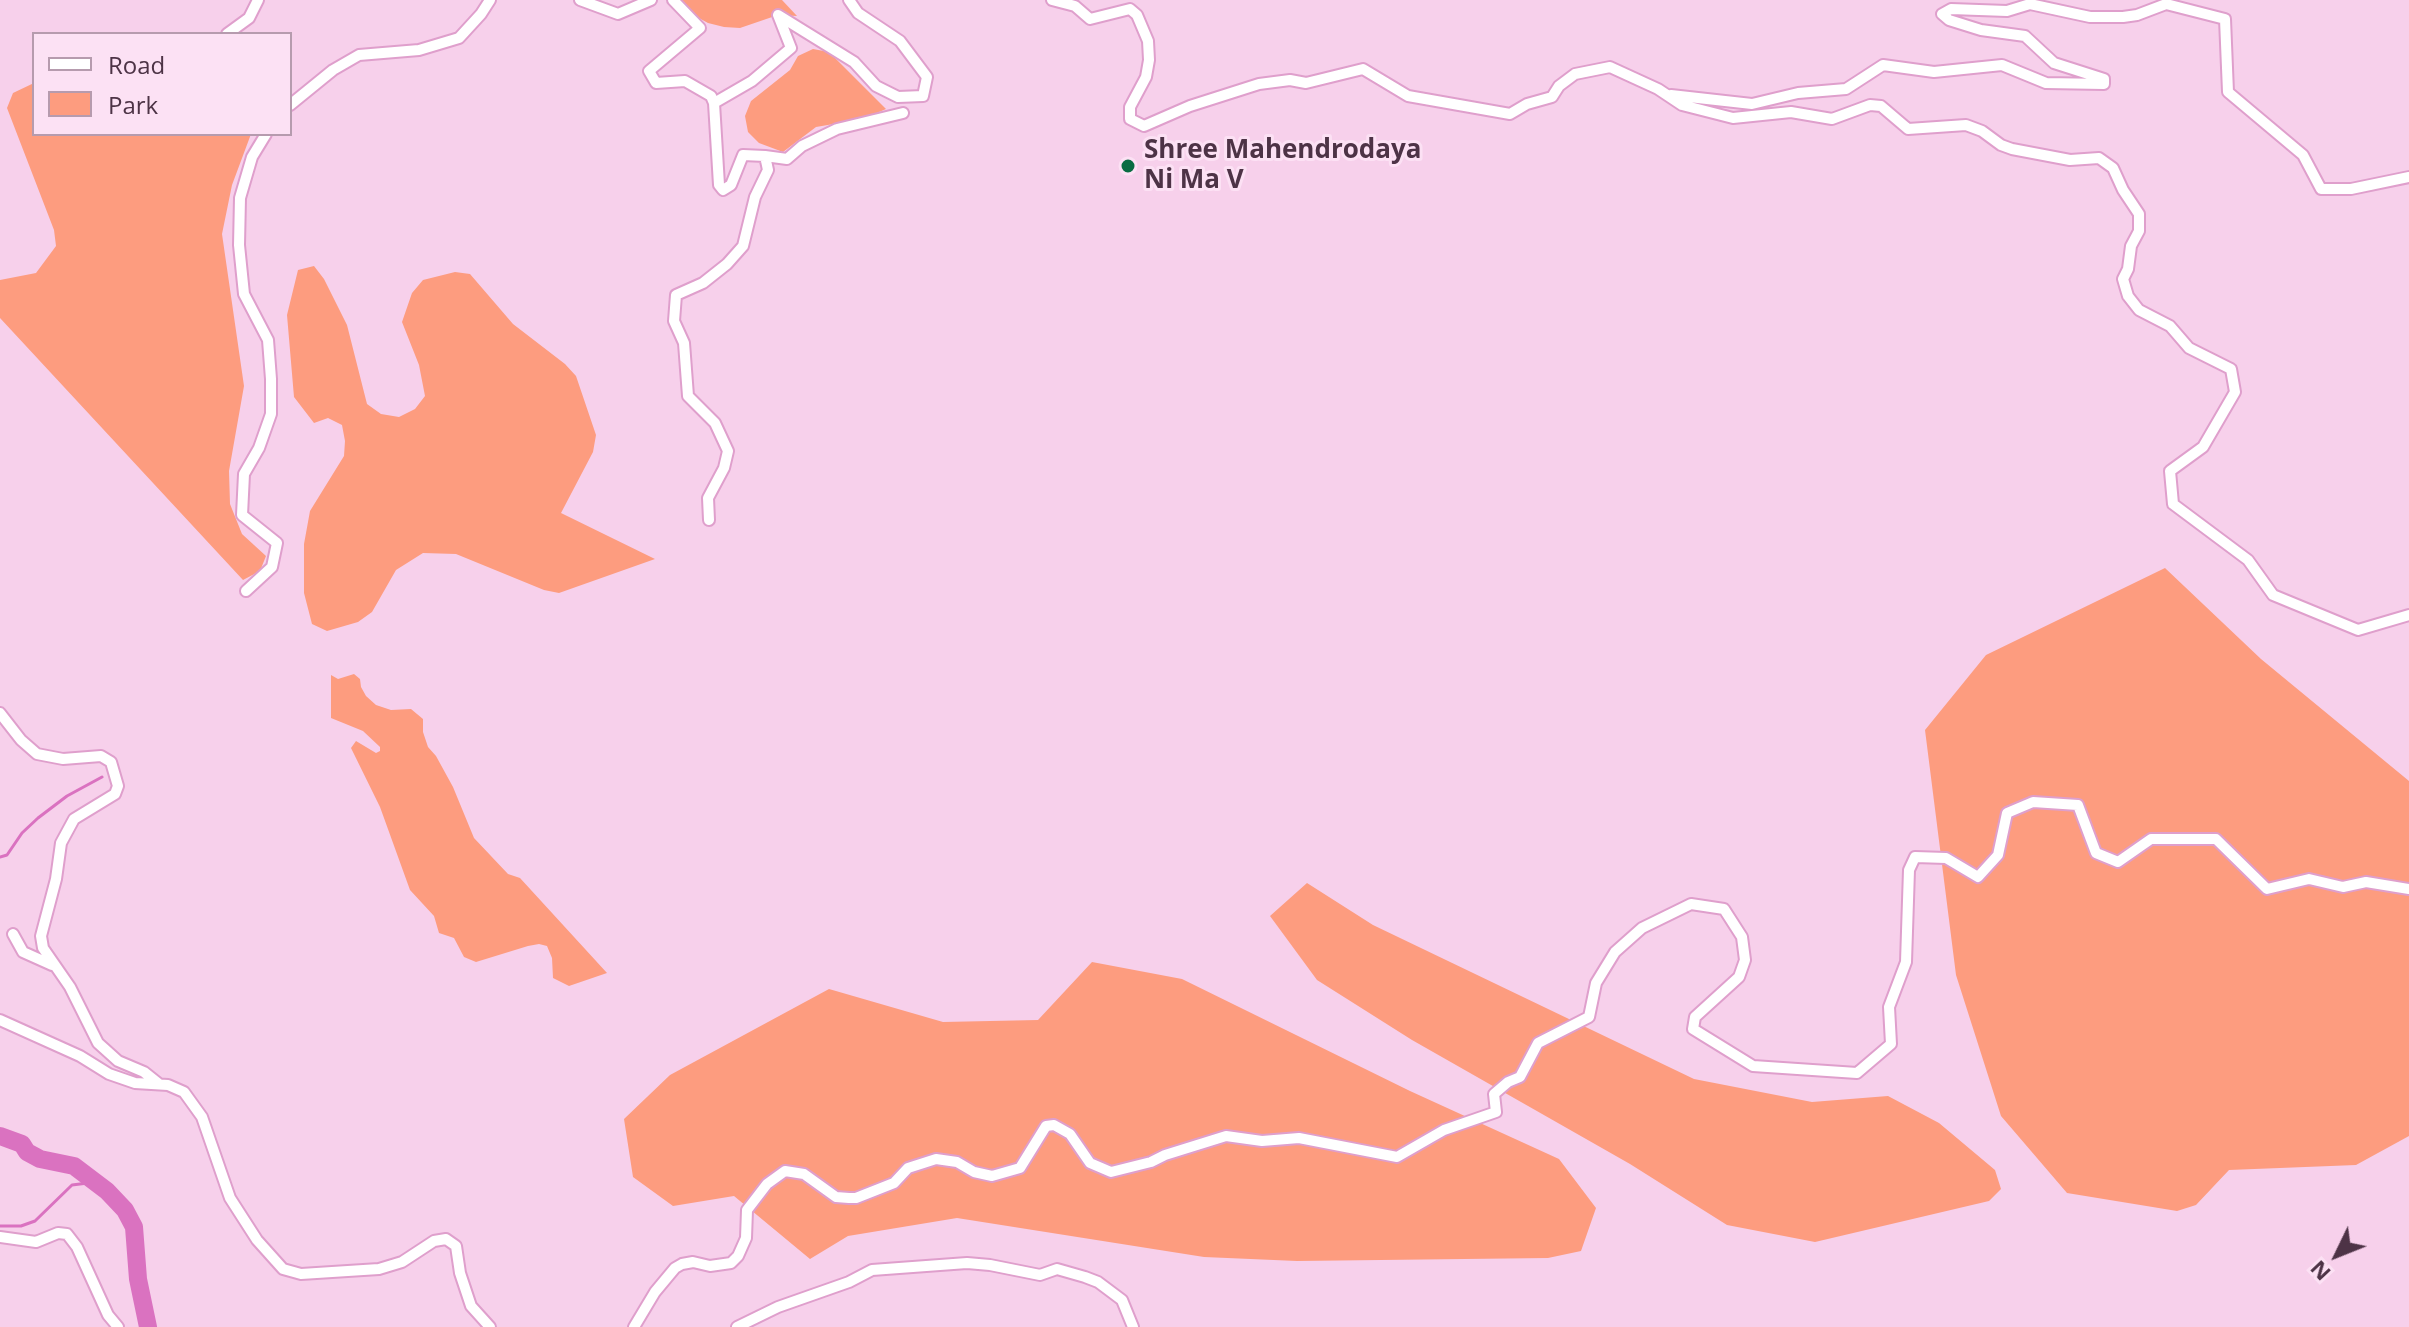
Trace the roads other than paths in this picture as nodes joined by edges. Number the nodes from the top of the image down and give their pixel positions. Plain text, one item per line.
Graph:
1 (258, 0) edge
2 (490, 0) edge
3 (580, 0) edge
4 (651, 0) edge
5 (673, 0) edge
6 (849, 0) edge
7 (1052, 0) edge
8 (230, 32) edge
9 (1666, 95) junction
10 (714, 103) junction
11 (292, 104) edge
12 (903, 113) dead end
13 (265, 136) edge
14 (765, 156) junction
15 (2409, 177) edge
16 (709, 520) dead end
17 (246, 591) dead end
18 (2409, 615) edge
19 (0, 713) edge
20 (2409, 889) edge
21 (13, 934) dead end
22 (54, 966) junction
23 (0, 1020) edge
24 (159, 1084) junction
25 (0, 1237) edge
26 (118, 1327) edge
27 (490, 1327) edge
28 (634, 1327) edge
29 (737, 1327) edge
30 (1133, 1327) edge

1 - 8 street
2 - 11 street
3 - 4 street
5 - 10 street
6 - 10 street
7 - 9 street
9 - 15 street
9 - 18 street
10 - 14 street
12 - 14 street
13 - 17 street
14 - 16 street
19 - 22 street
20 - 28 street
21 - 22 street
22 - 24 street
23 - 24 street
24 - 27 street
25 - 26 street
29 - 30 street

